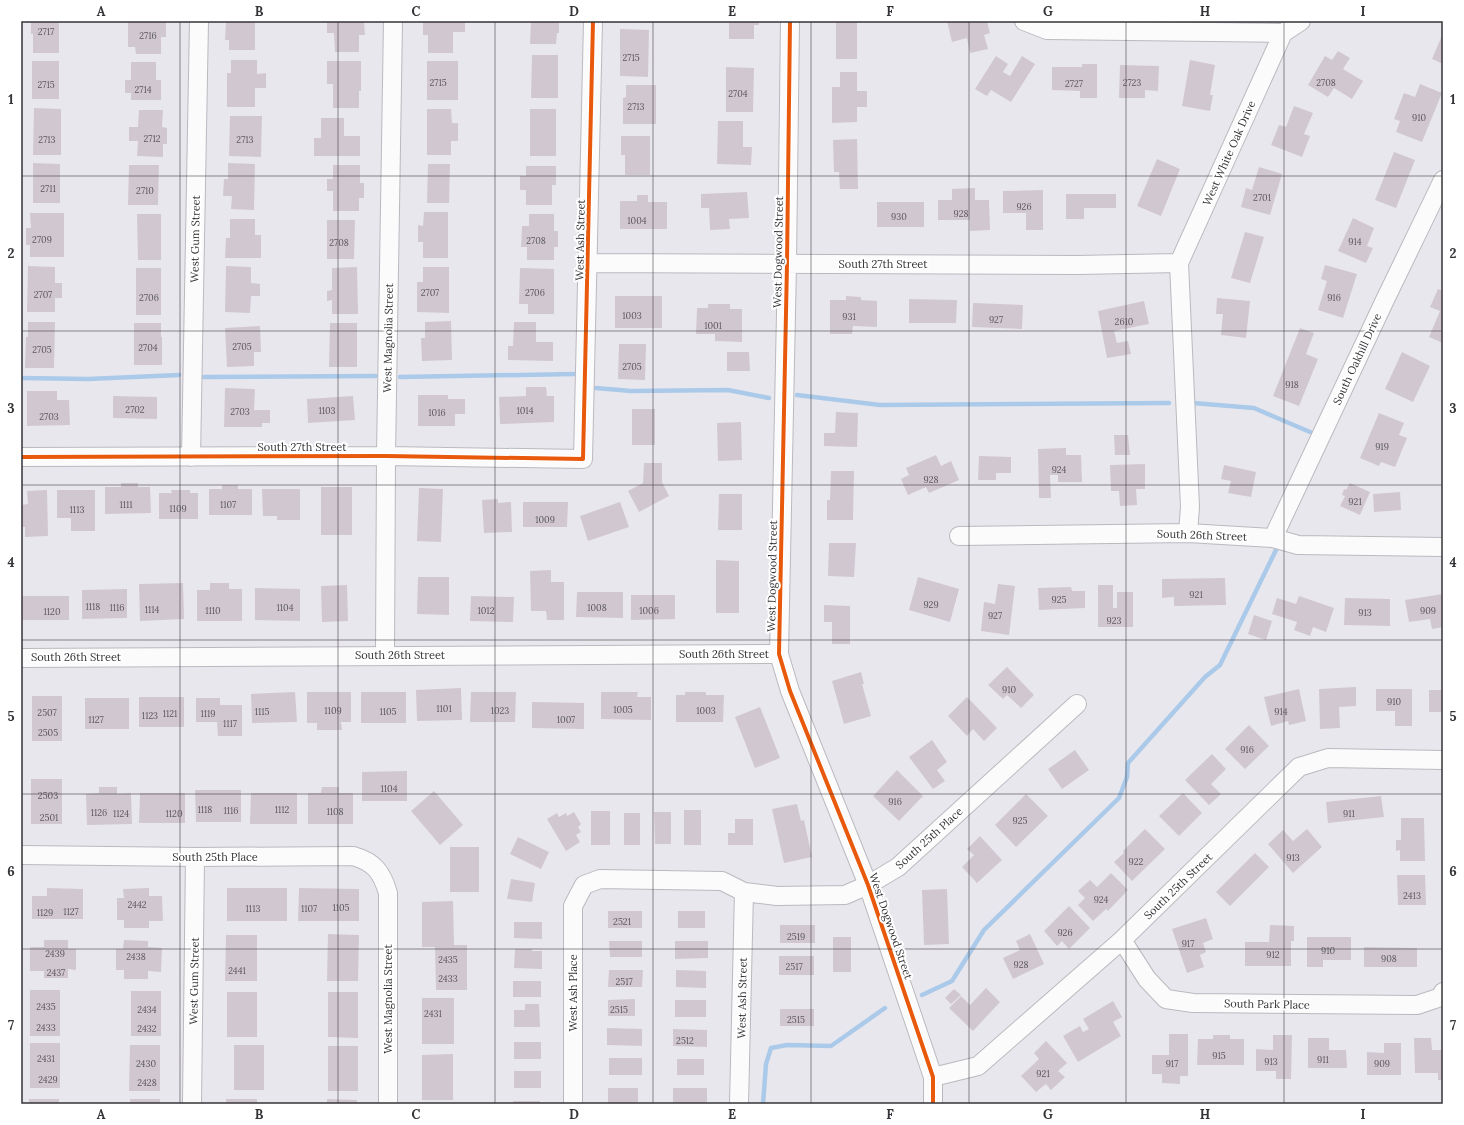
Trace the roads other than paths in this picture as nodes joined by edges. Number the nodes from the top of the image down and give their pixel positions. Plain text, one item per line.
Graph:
1 (199, 21) edge
2 (393, 21) edge
3 (593, 21) edge
4 (790, 21) edge
5 (1024, 21) edge
6 (1301, 21) edge
7 (1283, 33) junction
8 (1443, 180) edge
9 (588, 263) junction
10 (1179, 263) junction
11 (787, 264) junction
12 (386, 456) junction
13 (21, 457) edge
14 (191, 457) junction
15 (583, 459) joint
16 (1188, 534) junction
17 (960, 536) dead end
18 (1273, 538) junction
19 (1443, 547) edge
20 (779, 654) junction
21 (385, 655) junction
22 (21, 658) edge
23 (1077, 704) dead end
24 (1443, 760) edge
25 (21, 855) edge
26 (195, 857) junction
27 (584, 885) joint
28 (868, 885) junction
29 (744, 892) junction
30 (388, 893) joint
31 (1122, 940) junction
32 (1442, 994) edge
33 (933, 1077) junction
34 (192, 1104) edge
35 (388, 1104) edge
36 (573, 1104) edge
37 (740, 1104) edge
38 (933, 1104) edge

1 - 14 street, West Gum Street
2 - 12 street, West Magnolia Street
3 - 9 street, West Ash Street
4 - 11 street, West Dogwood Street
5 - 7 street
6 - 7 street
7 - 10 street, West White Oak Drive
8 - 18 street, South Oakhill Drive
9 - 11 street, South 27th Street
9 - 15 street, West Ash Street
10 - 11 street, South 27th Street
10 - 16 street, West White Oak Drive
11 - 20 street, West Dogwood Street
12 - 14 street, South 27th Street
12 - 15 street, South 27th Street
12 - 21 street, West Magnolia Street
13 - 14 street, South 27th Street
16 - 17 street, South 26th Street
16 - 18 street, South 26th Street
18 - 19 street, South 26th Street
20 - 21 street, South 26th Street
20 - 28 street, West Dogwood Street
21 - 22 street, South 26th Street
23 - 28 street, South 25th Place
24 - 31 street, South 25th Street
25 - 26 street, South 25th Place
26 - 30 street, South 25th Place
26 - 34 street, West Gum Street
27 - 29 street, South 25th Place
27 - 36 street, West Ash Place
28 - 29 street, South 25th Place
28 - 33 street, West Dogwood Street
29 - 37 street, West Ash Street
30 - 35 street, West Magnolia Street
31 - 32 street, South Park Place
31 - 33 street, South 25th Street
33 - 38 street, West Dogwood Street

